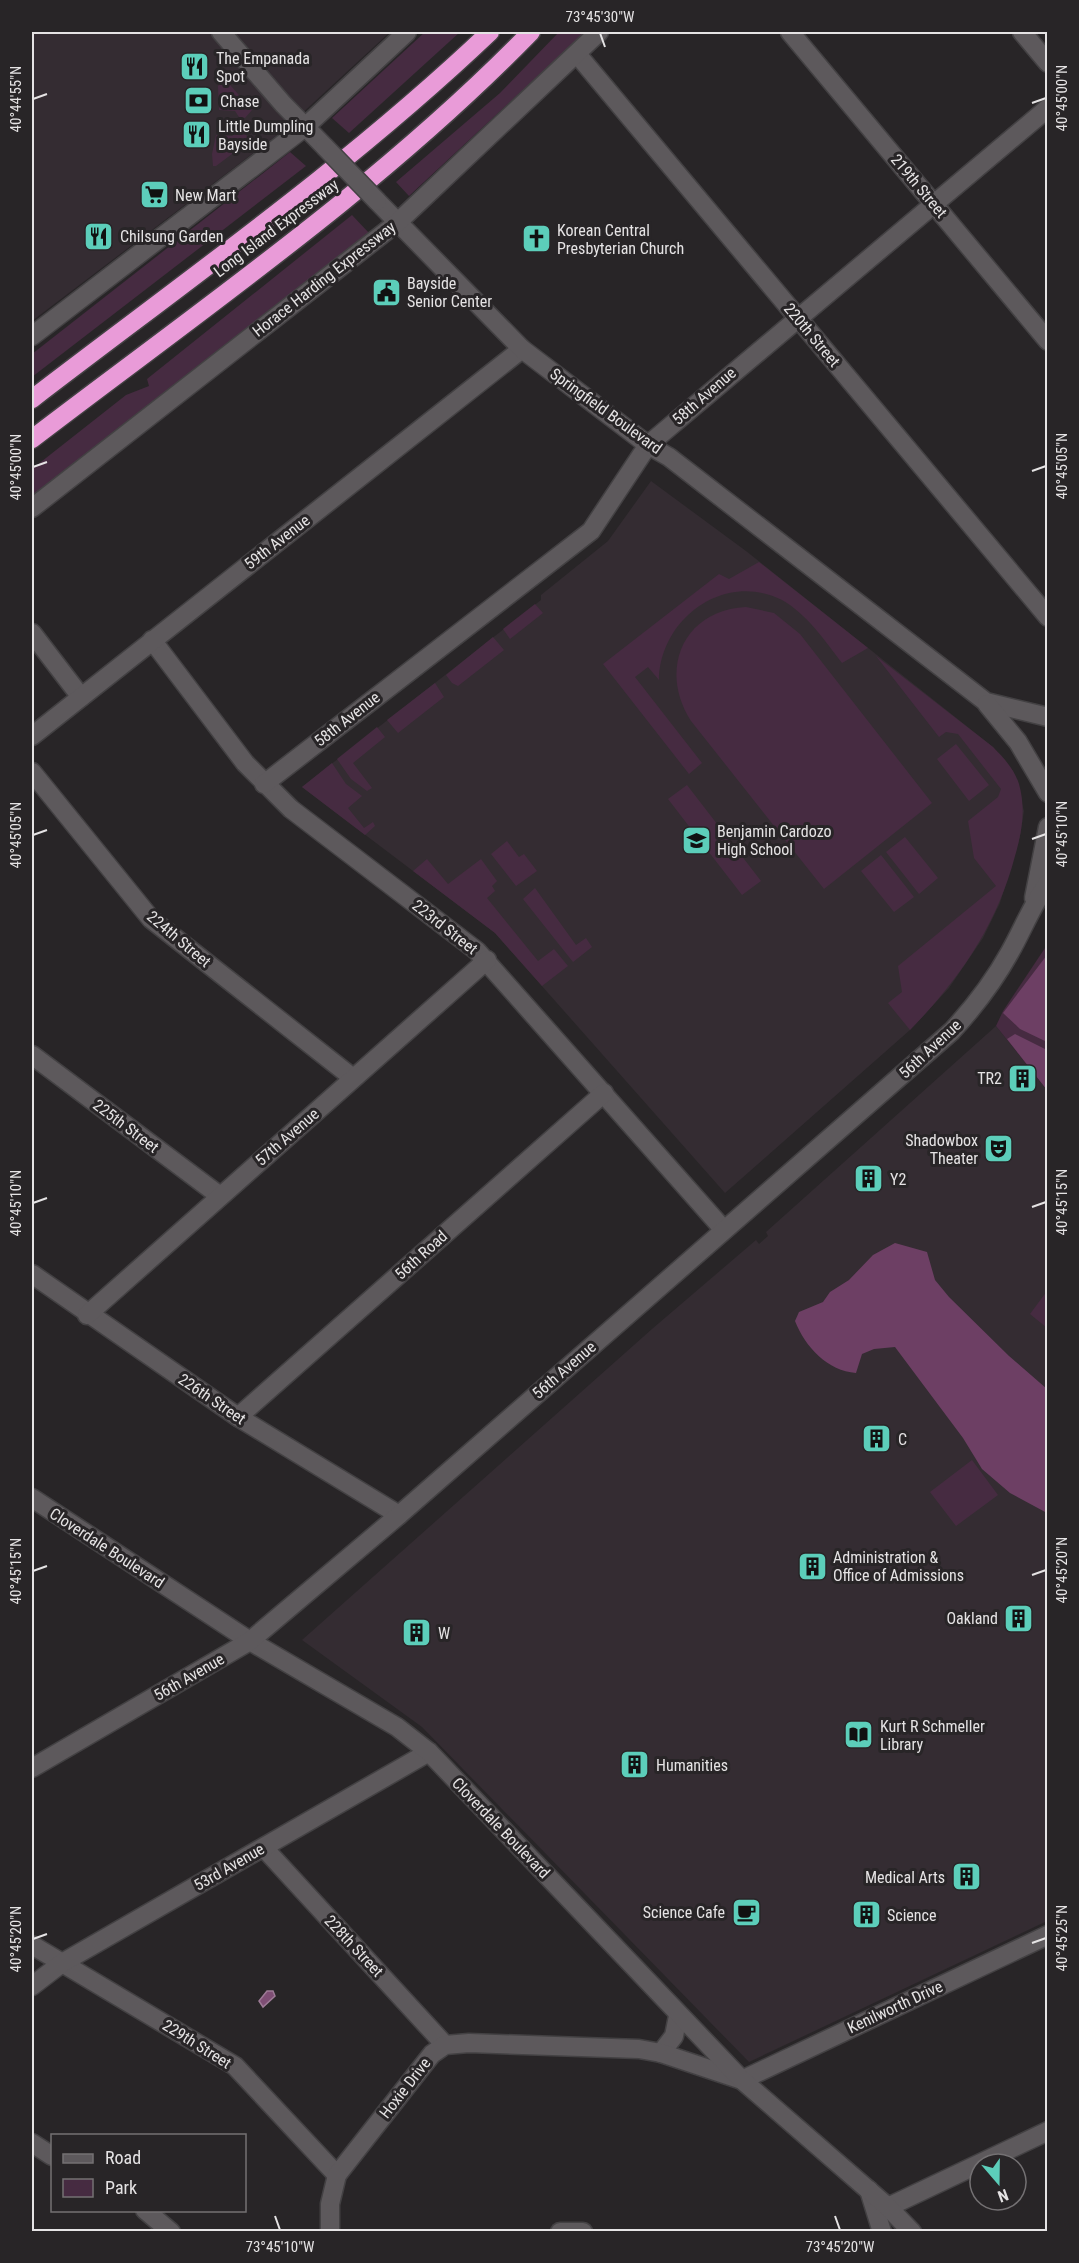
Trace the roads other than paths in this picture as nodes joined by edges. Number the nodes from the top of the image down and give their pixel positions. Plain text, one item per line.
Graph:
1 (221, 32) edge
2 (406, 32) edge
3 (489, 32) edge
4 (531, 32) edge
5 (599, 32) edge
6 (790, 32) edge
7 (1022, 32) edge
8 (577, 54) junction
9 (1047, 63) edge
10 (1047, 108) edge
11 (305, 127) junction
12 (933, 203) junction
13 (398, 222) junction
14 (797, 317) junction
15 (32, 336) edge
16 (1047, 341) edge
17 (522, 349) junction
18 (32, 399) edge
19 (32, 440) edge
20 (648, 445) junction
21 (32, 508) edge
22 (1047, 617) edge
23 (32, 633) edge
24 (152, 640) junction
25 (81, 697) junction
26 (986, 702) junction
27 (1047, 717) edge
28 (32, 736) edge
29 (32, 772) edge
30 (264, 784) junction
31 (1047, 793) edge
32 (1047, 827) edge
33 (1047, 883) edge
34 (1034, 902) junction
35 (487, 960) junction
36 (32, 1055) edge
37 (353, 1078) junction
38 (604, 1093) junction
39 (220, 1196) junction
40 (724, 1230) junction
41 (32, 1274) edge
42 (87, 1315) junction
43 (238, 1417) junction
44 (32, 1498) edge
45 (399, 1515) junction
46 (250, 1641) junction
47 (429, 1752) junction
48 (35, 1760) edge
49 (264, 1848) junction
50 (1047, 1935) edge
51 (32, 1945) edge
52 (62, 1963) junction
53 (32, 1986) edge
54 (678, 2016) junction
55 (445, 2045) junction
56 (661, 2053) junction
57 (742, 2080) junction
58 (1047, 2131) edge
59 (32, 2143) edge
60 (51, 2155) edge
61 (337, 2175) junction
62 (869, 2190) junction
63 (888, 2207) junction
64 (146, 2212) edge
65 (171, 2232) edge
66 (330, 2232) edge
67 (560, 2232) edge
68 (583, 2232) edge
69 (882, 2232) edge
70 (912, 2232) edge

1 - 11 street, Springfield Boulevard
2 - 11 street
3 - 18 highway, Long Island Expressway
4 - 19 highway, Long Island Expressway
5 - 8 street, Horace Harding Expressway
6 - 12 street, 219th Street
7 - 9 street
8 - 13 street, Horace Harding Expressway
8 - 14 street, 220th Street
10 - 12 street, 58th Avenue
11 - 13 street, Springfield Boulevard, bridge
11 - 15 street
12 - 14 street, 58th Avenue
12 - 16 street, 219th Street
13 - 17 street, Springfield Boulevard
13 - 21 street, Horace Harding Expressway
14 - 20 street, 58th Avenue
14 - 22 street, 220th Street
17 - 20 street, Springfield Boulevard
17 - 24 street, 59th Avenue
20 - 26 street, Springfield Boulevard
20 - 30 street, 58th Avenue
23 - 25 street
24 - 25 street, 59th Avenue
24 - 30 street, 223rd Street
25 - 28 street, 59th Avenue
26 - 27 street, Springfield Boulevard
26 - 31 street
29 - 37 street, 224th Street
30 - 35 street, 223rd Street
32 - 34 street, 56th Avenue
33 - 34 street, 56th Avenue
34 - 40 street, 56th Avenue
35 - 37 street, 57th Avenue
35 - 38 street, 223rd Street
36 - 39 street, 225th Street
37 - 39 street, 57th Avenue
38 - 40 street, 223rd Street
38 - 43 street, 56th Road
39 - 42 street, 57th Avenue
40 - 45 street, 56th Avenue
41 - 42 street, 226th Street
42 - 43 street, 226th Street
43 - 45 street, 226th Street
44 - 46 street, Cloverdale Boulevard
45 - 46 street, 56th Avenue
46 - 47 street, Cloverdale Boulevard
46 - 48 street, 56th Avenue
47 - 49 street, 53rd Avenue
47 - 54 street, Cloverdale Boulevard
49 - 52 street, 53rd Avenue
49 - 55 street, 228th Street
50 - 57 street, Kenilworth Drive
51 - 52 street, 229th Street
52 - 53 street, 53rd Avenue
52 - 61 street, 229th Street
54 - 56 street
54 - 57 street, Cloverdale Boulevard
55 - 56 street, Hoxie Drive
55 - 61 street, Hoxie Drive
56 - 57 street, Hoxie Drive
57 - 62 street, Cloverdale Boulevard
58 - 63 street
59 - 60 street
61 - 66 street, Hoxie Drive
62 - 63 street, Cloverdale Boulevard
62 - 69 street
63 - 70 street, Cloverdale Boulevard
64 - 65 street
67 - 68 street

